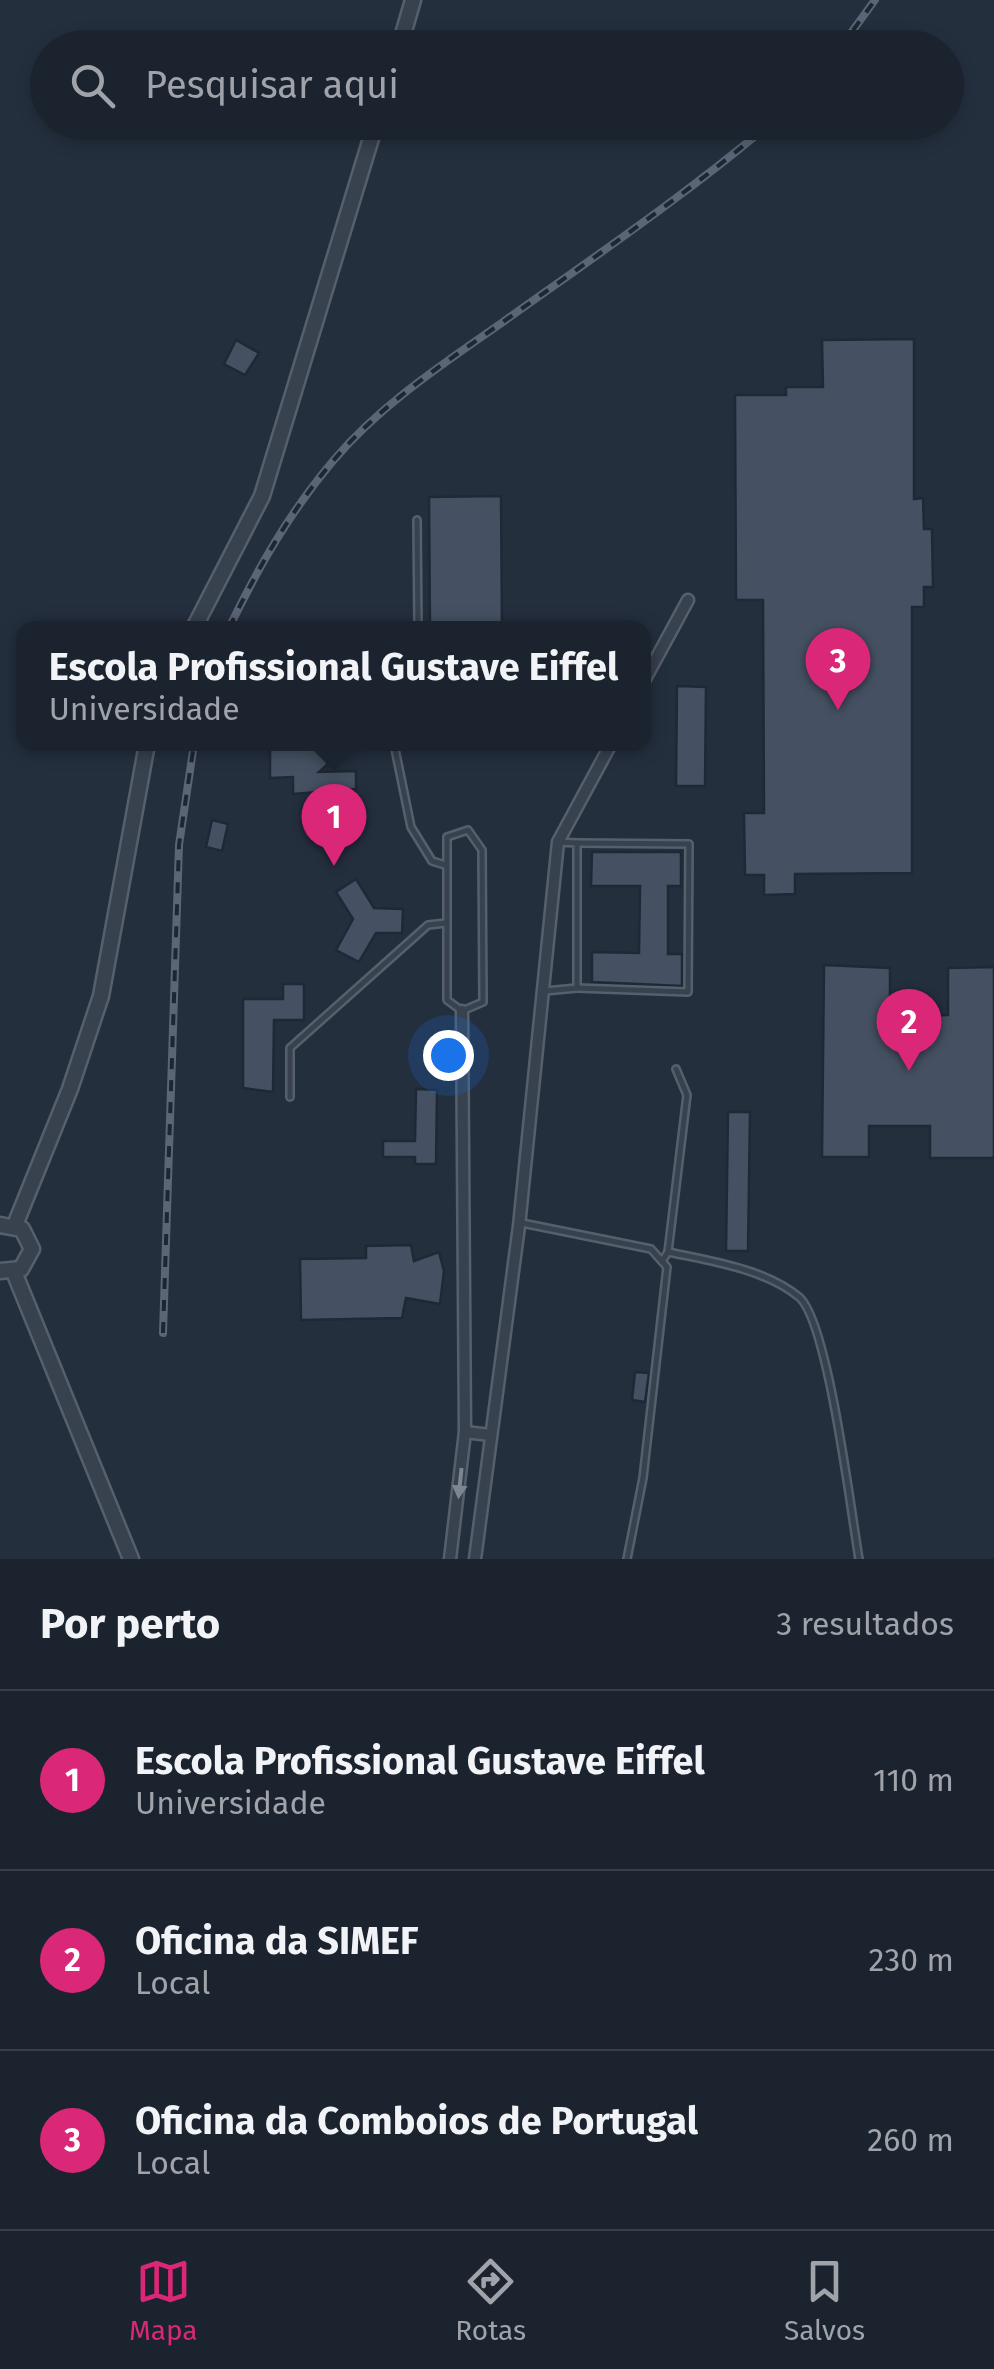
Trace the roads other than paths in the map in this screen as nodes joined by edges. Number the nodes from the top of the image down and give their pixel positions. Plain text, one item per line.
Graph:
1 (413, 0) edge
2 (404, 30) edge
3 (371, 140) edge
4 (417, 520) dead end
5 (688, 600) dead end
6 (198, 621) edge
7 (418, 621) edge
8 (651, 668) edge
9 (146, 751) edge
10 (395, 751) edge
11 (606, 751) edge
12 (558, 842) junction
13 (577, 843) junction
14 (445, 865) junction
15 (446, 923) junction
16 (577, 988) junction
17 (544, 990) junction
18 (462, 1011) junction
19 (676, 1069) dead end
20 (290, 1097) dead end
21 (519, 1223) junction
22 (8, 1225) edge
23 (668, 1252) junction
24 (662, 1261) junction
25 (7, 1272) edge
26 (465, 1432) junction
27 (490, 1435) junction
28 (131, 1559) edge
29 (450, 1559) edge
30 (476, 1559) edge
31 (627, 1559) edge
32 (859, 1559) edge

1 - 2 street
3 - 6 street
4 - 7 lane
5 - 8 street
9 - 22 street
10 - 14 lane
11 - 12 street
12 - 13 lane
12 - 17 street
13 - 16 lane
13 - 16 lane
14 - 15 lane
14 - 18 lane
15 - 18 lane
15 - 20 lane
16 - 17 lane
17 - 21 street
18 - 26 street
19 - 23 lane
21 - 24 lane
21 - 27 street
22 - 25 street
23 - 24 lane
23 - 32 lane
24 - 31 lane
25 - 28 street
26 - 27 street
26 -> 29 street
27 - 30 street

